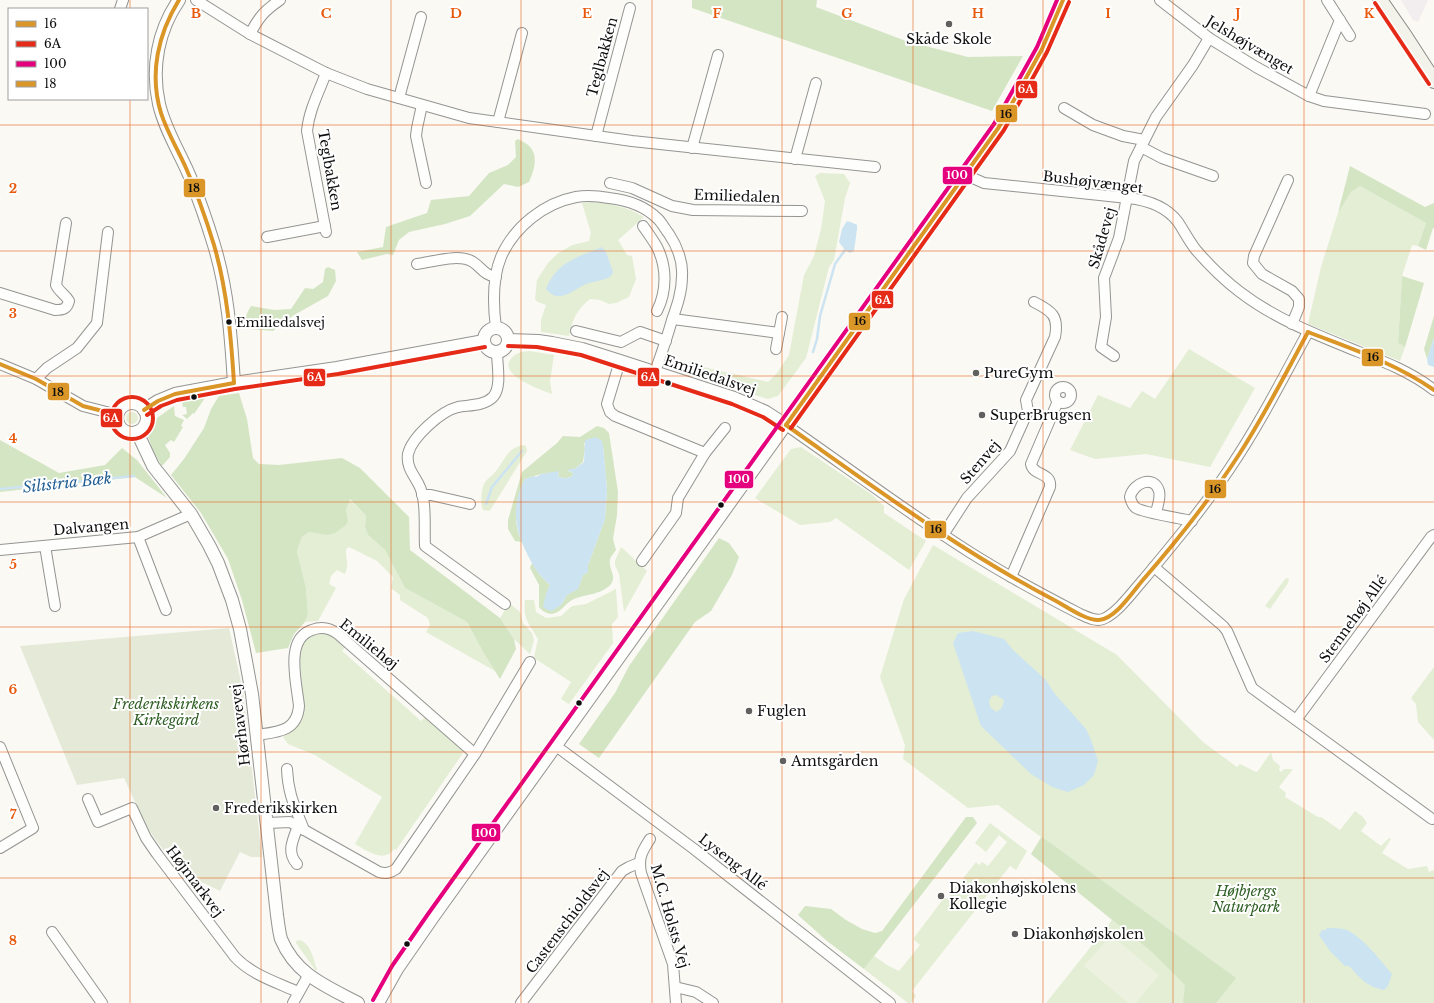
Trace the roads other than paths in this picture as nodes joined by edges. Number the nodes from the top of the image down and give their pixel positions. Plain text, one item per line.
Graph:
1 (179, 0) edge
2 (196, 0) edge
3 (280, 0) edge
4 (1063, 0) edge
5 (1160, 0) edge
6 (1327, 0) edge
7 (1380, 0) edge
8 (630, 8) dead end
9 (421, 17) dead end
10 (1340, 20) junction
11 (522, 33) dead end
12 (250, 34) junction
13 (1350, 36) dead end
14 (1209, 38) junction
15 (718, 55) dead end
16 (326, 73) junction
17 (1434, 81) edge
18 (816, 82) dead end
19 (1309, 96) junction
20 (399, 98) junction
21 (422, 105) junction
22 (1064, 108) dead end
23 (1425, 114) dead end
24 (498, 122) junction
25 (596, 136) junction
26 (1143, 144) junction
27 (692, 148) junction
28 (795, 159) junction
29 (875, 167) dead end
30 (966, 175) junction
31 (1213, 176) dead end
32 (1288, 180) dead end
33 (426, 183) dead end
34 (610, 183) dead end
35 (1128, 198) junction
36 (672, 206) junction
37 (802, 211) dead end
38 (659, 220) junction
39 (66, 223) dead end
40 (643, 226) dead end
41 (108, 232) dead end
42 (267, 237) dead end
43 (417, 264) dead end
44 (681, 267) junction
45 (664, 270) junction
46 (496, 278) junction
47 (0, 293) edge
48 (1034, 302) dead end
49 (657, 311) dead end
50 (782, 317) dead end
51 (673, 319) junction
52 (1292, 324) junction
53 (496, 328) junction
54 (576, 331) dead end
55 (1308, 332) junction
56 (779, 333) junction
57 (508, 340) junction
58 (666, 340) junction
59 (484, 341) junction
60 (776, 349) dead end
61 (497, 352) junction
62 (1114, 356) dead end
63 (620, 361) junction
64 (0, 364) edge
65 (655, 372) junction
66 (36, 379) junction
67 (234, 383) junction
68 (1434, 390) edge
69 (1058, 402) dead end
70 (144, 410) junction
71 (118, 415) junction
72 (786, 425) junction
73 (725, 428) dead end
74 (136, 432) junction
75 (705, 453) junction
76 (422, 495) junction
77 (470, 504) dead end
78 (1156, 513) dead end
79 (190, 514) junction
80 (1192, 521) junction
81 (943, 535) junction
82 (1434, 535) edge
83 (138, 537) junction
84 (45, 546) junction
85 (0, 550) edge
86 (642, 561) dead end
87 (1154, 567) junction
88 (1011, 577) junction
89 (505, 604) dead end
90 (55, 606) dead end
91 (166, 610) dead end
92 (530, 662) dead end
93 (1296, 720) junction
94 (256, 735) junction
95 (556, 746) junction
96 (0, 747) edge
97 (476, 754) junction
98 (287, 769) dead end
99 (88, 800) dead end
100 (1432, 819) dead end
101 (267, 823) junction
102 (301, 828) junction
103 (650, 839) dead end
104 (0, 848) edge
105 (639, 863) junction
106 (296, 864) dead end
107 (52, 932) dead end
108 (308, 976) junction
109 (675, 988) junction
110 (298, 992) junction
111 (102, 1003) edge
112 (294, 1003) edge
113 (358, 1003) edge
114 (378, 1003) edge
115 (521, 1003) edge
116 (676, 1003) edge
117 (713, 1003) edge
118 (890, 1003) edge

1 - 67 street
2 - 12 street
3 - 12 street
4 - 30 street
5 - 14 street, Jelshøjvænget
6 - 10 street
7 - 17 main road
8 - 25 street, Teglbakken
9 - 20 street
10 - 13 street
10 - 19 street
11 - 24 street
12 - 16 street
14 - 19 street, Jelshøjvænget
14 - 26 street, Skådevej
15 - 27 street
16 - 20 street
16 - 42 street, Teglbakken
18 - 28 street
19 - 23 street, Jelshøjvænget
20 - 21 street
21 - 24 street
21 - 33 street
22 - 26 street
24 - 25 street
25 - 27 street
26 - 31 street
26 - 35 street, Skådevej
27 - 28 street
28 - 29 street
30 - 35 street, Bushøjvænget
30 - 72 street
32 - 52 street
34 - 36 street, Emiliedalen
35 - 52 street, Bushøjvænget
35 - 62 street, Skådevej
36 - 37 street, Emiliedalen
36 - 38 street
38 - 44 street
38 - 46 street
39 - 47 street
40 - 45 street
41 - 66 street
43 - 46 street
44 - 45 street
44 - 51 street
45 - 49 street
46 - 53 street
48 - 81 street, Stenvej
50 - 56 street
51 - 56 street
51 - 58 street
52 - 55 street, Bushøjvænget
53 - 57 street
53 - 59 street
54 - 58 street
55 - 68 street, Bushøjvænget
55 - 80 street
56 - 60 street
57 - 61 street
57 - 63 street, Emiliedalsvej
58 - 65 street
59 - 61 street
59 - 67 street
61 - 76 street
63 - 65 street, Emiliedalsvej
63 - 75 street
64 - 66 street
65 - 72 street, Emiliedalsvej
66 - 71 street
67 - 70 street
69 - 88 street
70 - 71 street
70 - 74 street
71 - 74 street
72 - 81 street
72 - 95 street
73 - 75 street
74 - 79 street, Hørhavevej
75 - 86 street
76 - 77 street
76 - 89 street
78 - 80 street
79 - 83 street, Dalvangen
79 - 94 street, Hørhavevej
80 - 87 street
81 - 88 street
82 - 93 street, Stennehøj Allé
83 - 84 street, Dalvangen
83 - 91 street, Dalvangen
84 - 85 street, Dalvangen
84 - 90 street, Dalvangen
87 - 88 street
87 - 93 street
92 - 97 street
93 - 100 street
94 - 97 street, Emiliehøj
94 - 101 street, Hørhavevej
95 - 114 street
95 - 118 street, Lyseng Allé
96 - 104 street
97 - 102 street
98 - 102 street
99 - 110 street, Højmarkvej
101 - 102 street
101 - 108 street, Hørhavevej
102 - 106 street
103 - 105 street, M.C. Holsts Vej
105 - 109 street, M.C. Holsts Vej
105 - 115 street, Castenschioldsvej
107 - 111 street
108 - 110 street
108 - 113 street, Hørhavevej
109 - 116 street, M.C. Holsts Vej
109 - 117 street
110 - 112 street

